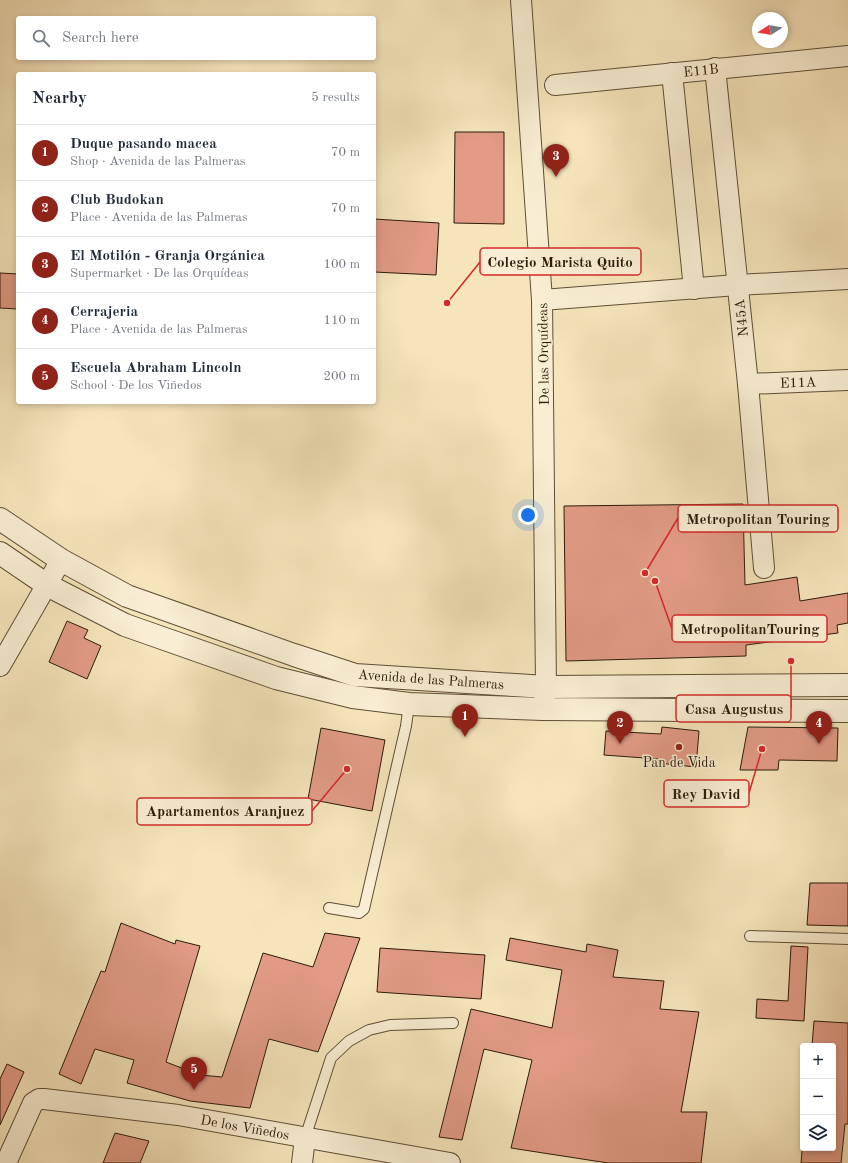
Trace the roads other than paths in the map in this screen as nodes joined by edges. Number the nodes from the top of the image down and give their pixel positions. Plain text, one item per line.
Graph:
1 (521, 0) edge
2 (848, 56) edge
3 (715, 68) junction
4 (672, 73) junction
5 (555, 85) dead end
6 (848, 279) edge
7 (738, 285) junction
8 (694, 288) junction
9 (542, 300) junction
10 (848, 380) edge
11 (748, 384) junction
12 (0, 519) edge
13 (0, 553) edge
14 (61, 560) junction
15 (764, 568) dead end
16 (48, 586) junction
17 (0, 666) edge
18 (848, 685) edge
19 (546, 687) junction
20 (409, 704) junction
21 (543, 709) junction
22 (848, 711) edge
23 (329, 908) dead end
24 (750, 936) dead end
25 (848, 939) edge
26 (453, 1023) dead end
27 (305, 1138) junction
28 (6, 1163) edge
29 (302, 1163) edge
30 (450, 1163) edge

1 - 9 street, De las Orquídeas
2 - 3 street, E11B
3 - 4 street, E11B
3 - 7 street, N45A
4 - 5 street, E11B
4 - 8 street
6 - 7 street
7 - 8 street
7 - 11 street, N45A
8 - 9 street
9 - 19 street, De las Orquídeas
10 - 11 street, E11A
11 - 15 street, N45A
12 - 14 street, Avenida de las Palmeras
13 - 16 street, Avenida de las Palmeras
14 - 16 street
14 - 19 street, Avenida de las Palmeras
16 - 17 street
16 - 20 street, Avenida de las Palmeras
18 - 19 street, Avenida de las Palmeras
19 - 21 street, De las Orquídeas
20 - 21 street, Avenida de las Palmeras
20 - 23 lane
21 - 22 street, Avenida de las Palmeras
24 - 25 lane
26 - 27 lane
27 - 28 street, De los Viñedos
27 - 29 street
27 - 30 street, De los Viñedos

